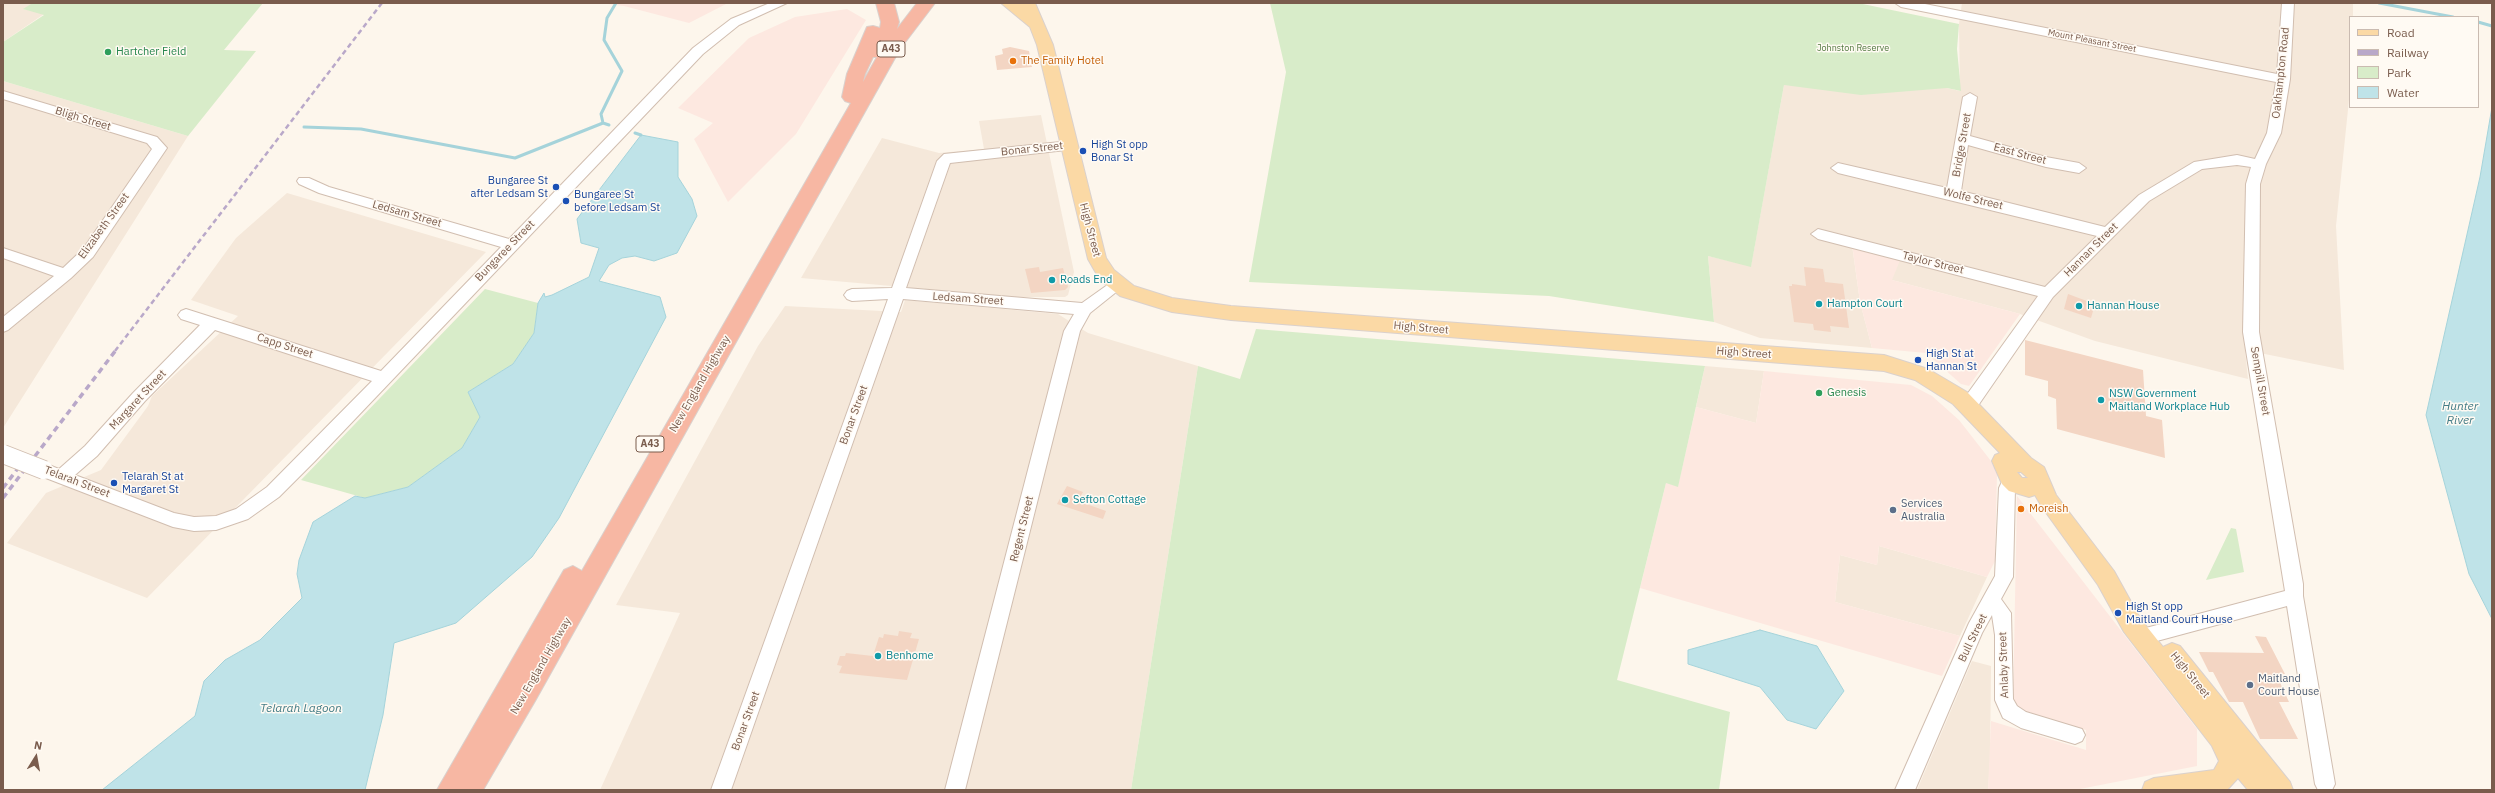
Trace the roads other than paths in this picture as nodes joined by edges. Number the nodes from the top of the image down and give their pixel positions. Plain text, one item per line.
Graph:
1 (781, 3) edge
2 (870, 3) edge
3 (885, 3) edge
4 (926, 3) edge
5 (1009, 3) edge
6 (1027, 3) edge
7 (1901, 3) edge
8 (2288, 3) edge
9 (1035, 24) junction
10 (2283, 79) junction
11 (3, 95) edge
12 (851, 97) junction
13 (1970, 97) dead end
14 (1963, 139) junction
15 (1070, 146) junction
16 (160, 148) joint
17 (2259, 164) junction
18 (1838, 168) dead end
19 (2079, 168) dead end
20 (304, 181) dead end
21 (1953, 194) junction
22 (2107, 233) junction
23 (1818, 234) dead end
24 (511, 245) junction
25 (3, 253) edge
26 (66, 274) junction
27 (1118, 285) junction
28 (2048, 293) junction
29 (897, 294) junction
30 (852, 295) dead end
31 (1085, 309) junction
32 (186, 315) dead end
33 (212, 323) junction
34 (3, 326) edge
35 (383, 378) junction
36 (1969, 405) junction
37 (3, 454) edge
38 (62, 476) junction
39 (2020, 477) junction
40 (242, 514) joint
41 (2294, 596) junction
42 (1991, 600) junction
43 (2149, 635) junction
44 (2210, 724) junction
45 (2075, 735) dead end
46 (2325, 784) dead end
47 (450, 790) edge
48 (468, 790) edge
49 (721, 790) edge
50 (955, 790) edge
51 (1906, 790) edge
52 (2154, 790) edge
53 (2264, 790) edge
54 (2281, 790) edge

1 - 24 street, Bungaree Street
2 - 12 highway
3 - 12 highway, New England Highway / A43
4 - 48 highway, New England Highway / A43
5 - 9 main road, High Street
6 - 9 main road, High Street
7 - 10 street, Mount Pleasant Street
8 - 10 street, Oakhampton Road
9 - 15 main road, High Street
10 - 17 street, Oakhampton Road
11 - 16 street, Bligh Street
12 - 47 highway, New England Highway / A43
13 - 14 street, Bridge Street
14 - 19 street, East Street
14 - 21 street, Bridge Street
15 - 27 main road, High Street
15 - 29 street, Bonar Street
16 - 26 street, Elizabeth Street
17 - 22 street, Hannan Street
17 - 41 street, Sempill Street
18 - 21 street, Wolfe Street
20 - 24 street, Ledsam Street
21 - 22 street, Wolfe Street
22 - 28 street, Hannan Street
23 - 28 street, Taylor Street
24 - 35 street, Bungaree Street
25 - 26 street
26 - 34 street, Elizabeth Street
27 - 31 street, Regent Street
27 - 36 main road, High Street
28 - 36 street, Hannan Street
29 - 30 street, Ledsam Street
29 - 31 street, Ledsam Street
29 - 49 street, Bonar Street
31 - 50 street, Regent Street
32 - 33 street, Capp Street
33 - 35 street, Capp Street
33 - 38 street, Margaret Street
35 - 40 street, Bungaree Street
36 - 39 main road, High Street
37 - 38 street, Telarah Street, bridge
38 - 40 street, Telarah Street
39 - 42 street, Bull Street
39 - 43 main road, High Street
41 - 43 street
41 - 46 street, Sempill Street
42 - 45 street, Anlaby Street
42 - 51 street, Bull Street
43 - 44 main road, High Street
43 - 54 main road, High Street
44 - 52 main road
44 - 53 main road, High Street

